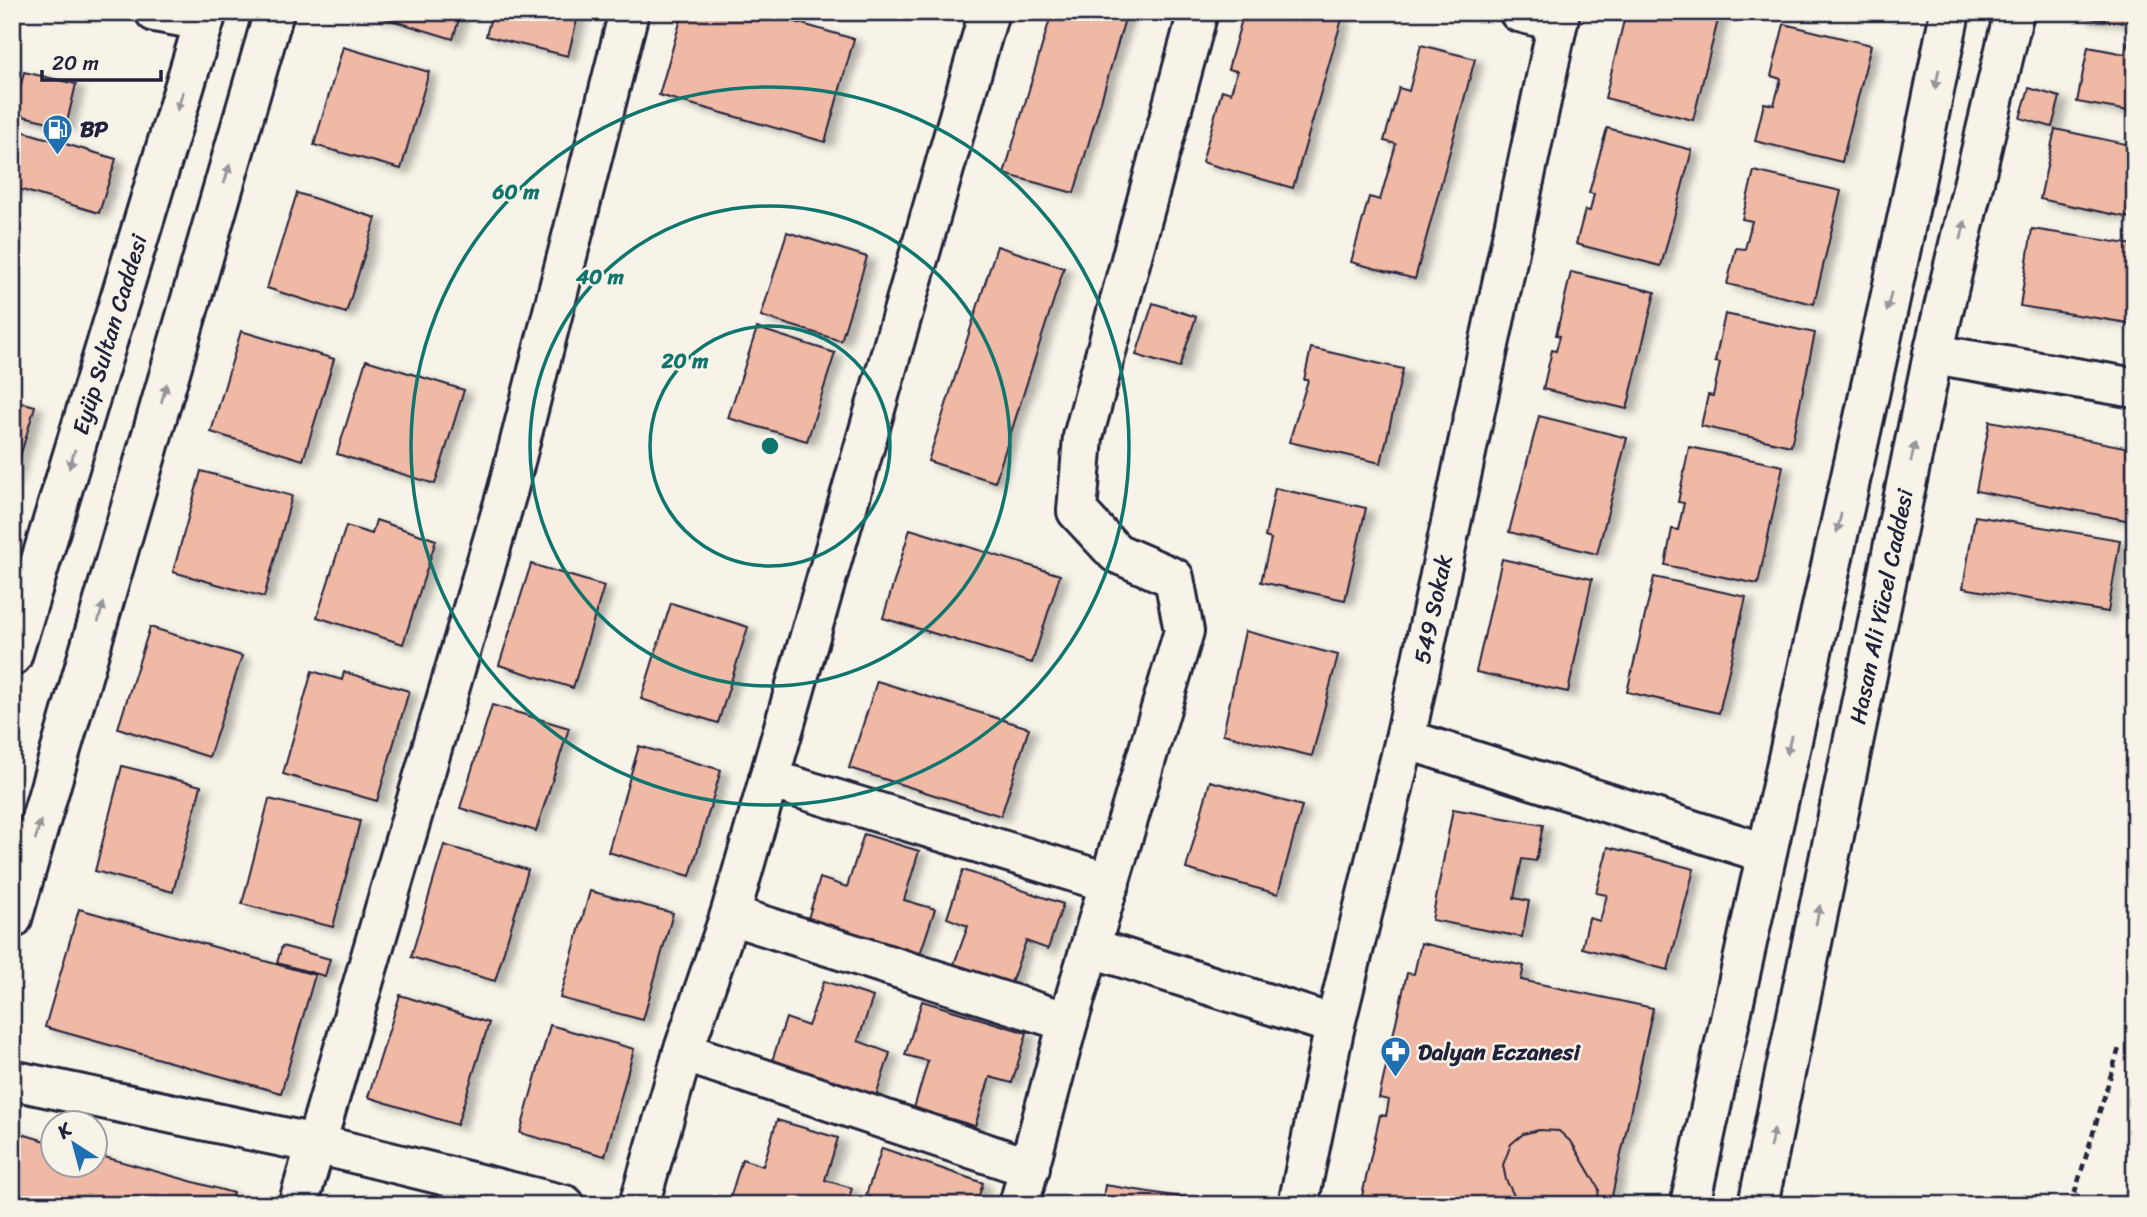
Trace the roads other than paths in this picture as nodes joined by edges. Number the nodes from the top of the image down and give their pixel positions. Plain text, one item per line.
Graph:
1 (155, 12) edge
2 (274, 12) edge
3 (629, 12) edge
4 (989, 12) edge
5 (1198, 12) edge
6 (1519, 12) edge
7 (1950, 12) edge
8 (2014, 12) edge
9 (206, 17) edge
10 (1559, 17) edge
11 (1933, 354) junction
12 (2135, 388) edge
13 (12, 656) edge
14 (1405, 738) junction
15 (769, 779) junction
16 (1765, 853) junction
17 (1111, 883) junction
18 (730, 915) junction
19 (12, 919) edge
20 (1092, 948) junction
21 (1068, 1022) junction
22 (1335, 1025) junction
23 (682, 1052) junction
24 (12, 1080) edge
25 (316, 1144) junction
26 (1030, 1168) junction
27 (298, 1205) edge
28 (565, 1205) edge
29 (639, 1205) edge
30 (1019, 1205) edge
31 (1298, 1205) edge
32 (1690, 1205) edge
33 (1758, 1205) edge

1 - 9 street
19 -> 2 street
3 - 25 street
4 - 15 street
5 - 17 street
6 - 10 street
7 -> 16 street
11 -> 8 street, Hasan Ali Yücel Caddesi
9 -> 13 street, Eyüp Sultan Caddesi
10 - 14 street, 549 Sokak
11 - 12 street
33 -> 11 street, Hasan Ali Yücel Caddesi
14 - 16 street
14 - 22 street, 549 Sokak
15 - 17 street
15 - 18 street
16 - 32 street
17 - 20 street
18 - 21 street
18 - 23 street
20 - 21 street
20 - 22 street
21 - 26 street
22 - 31 street, 549 Sokak
23 - 26 street
23 - 29 street
24 - 25 street
25 - 27 street
25 - 28 street
26 - 30 street

